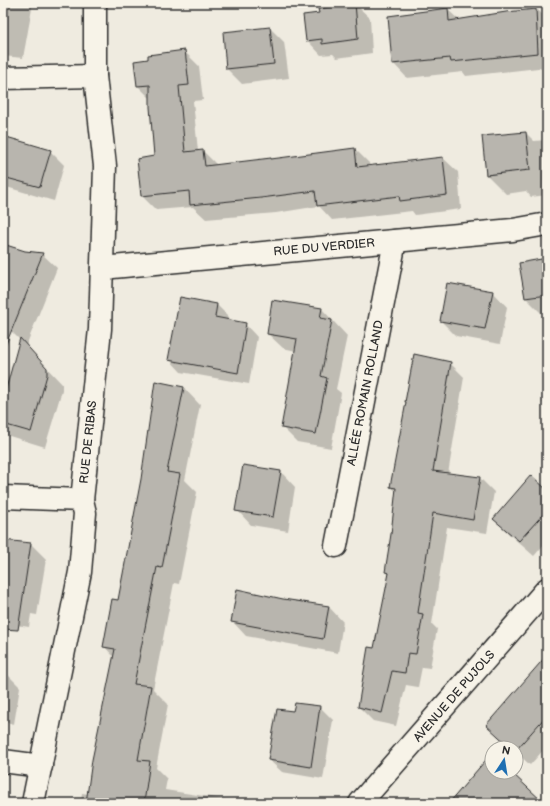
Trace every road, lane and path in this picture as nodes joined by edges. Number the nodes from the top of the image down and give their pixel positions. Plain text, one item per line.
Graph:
1 (95, 3) edge
2 (95, 76) junction
3 (3, 78) edge
4 (547, 224) edge
5 (395, 241) junction
6 (102, 268) junction
7 (3, 497) edge
8 (82, 500) junction
9 (336, 546) dead end
10 (547, 589) edge
11 (3, 761) edge
12 (41, 766) junction
13 (33, 803) edge
14 (360, 803) edge

1 - 2 street, RUE DE RIBAS
2 - 3 street
2 - 6 street, RUE DE RIBAS
4 - 5 street, RUE DU VERDIER
5 - 6 street, RUE DU VERDIER
5 - 9 street, ALLÉE ROMAIN ROLLAND
6 - 8 street, RUE DE RIBAS
7 - 8 street
8 - 12 street, RUE DE RIBAS
10 - 14 street, AVENUE DE PUJOLS
11 - 12 street
12 - 13 street, RUE DE RIBAS

